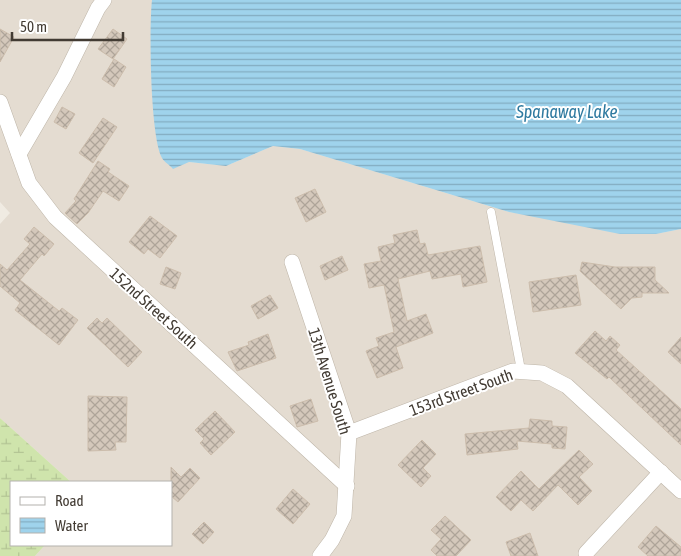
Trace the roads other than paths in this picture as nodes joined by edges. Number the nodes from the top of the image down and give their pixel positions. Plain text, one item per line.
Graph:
1 (104, 0) edge
2 (0, 102) edge
3 (19, 154) junction
4 (490, 212) dead end
5 (292, 262) dead end
6 (522, 370) junction
7 (349, 433) junction
8 (661, 472) junction
9 (347, 486) junction
10 (681, 491) edge
11 (586, 553) dead end
12 (320, 556) edge

1 - 3 street
2 - 3 street, 152nd Street South
3 - 9 street, 152nd Street South
4 - 6 lane
5 - 7 street, 13th Avenue South
6 - 7 street, 153rd Street South
6 - 8 street, 153rd Street South
7 - 9 street, 13th Avenue South
8 - 10 street, 153rd Street South
8 - 11 street
9 - 12 street, 13th Avenue South

